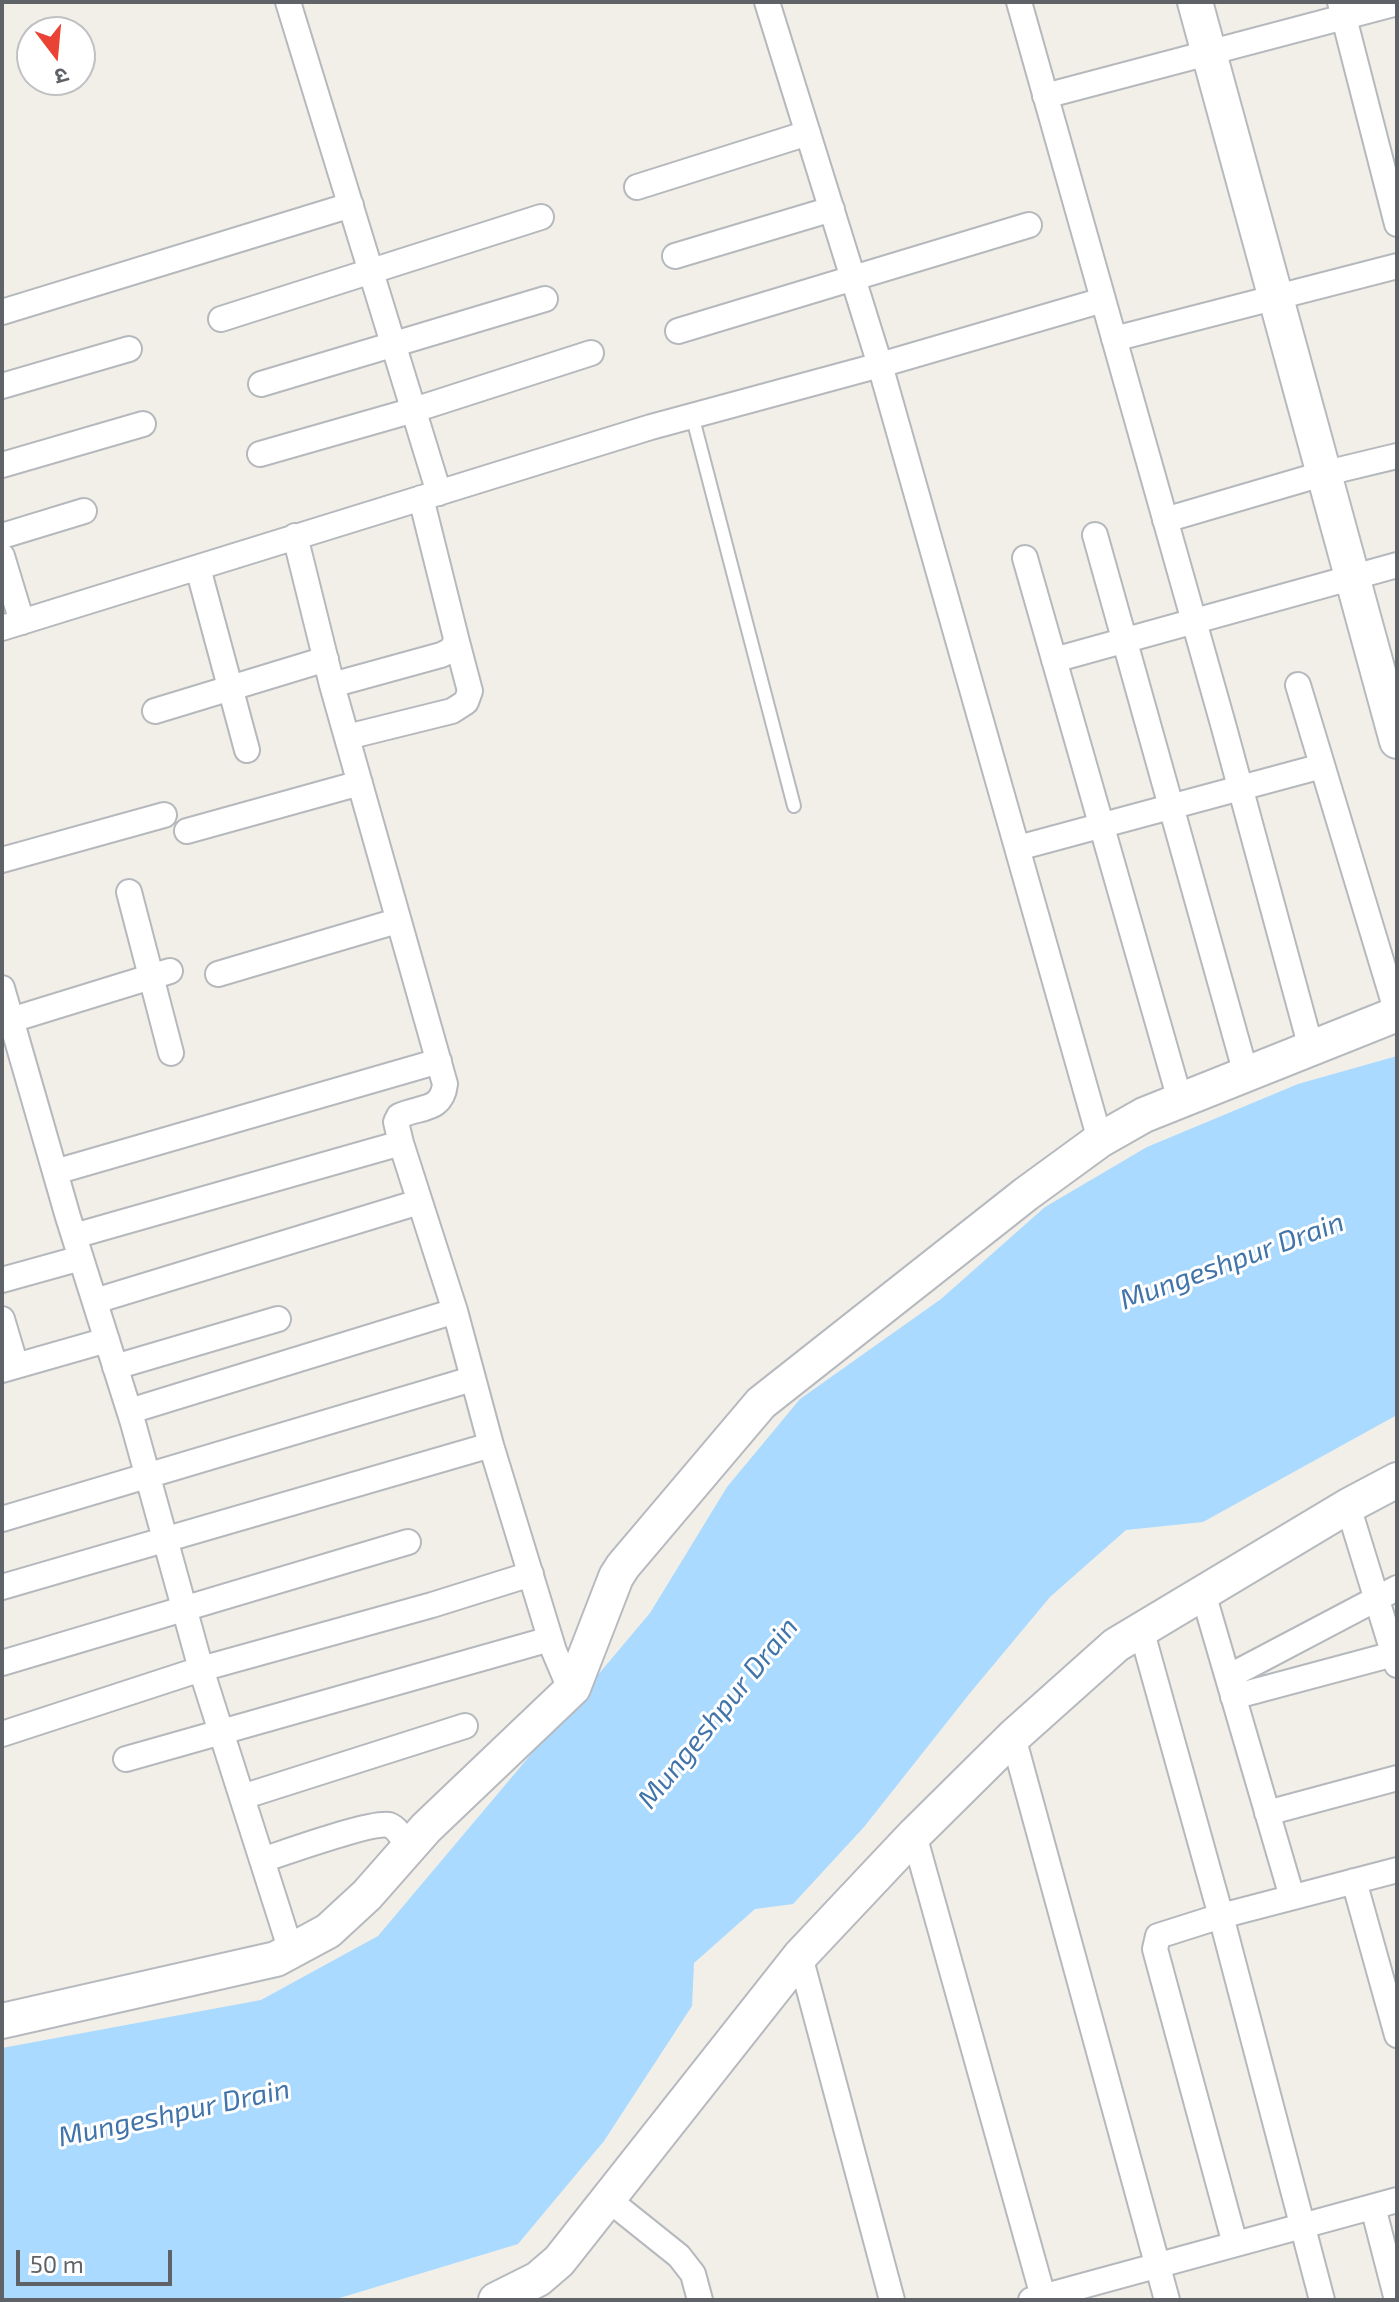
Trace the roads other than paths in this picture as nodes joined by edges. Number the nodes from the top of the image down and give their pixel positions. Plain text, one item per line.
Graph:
1 (288, 2) edge
2 (767, 2) edge
3 (1019, 2) edge
4 (1195, 2) edge
5 (1397, 3) edge
6 (1342, 9) edge
7 (1209, 53) junction
8 (1045, 96) junction
9 (808, 133) junction
10 (637, 187) dead end
11 (351, 205) junction
12 (832, 209) junction
13 (541, 217) dead end
14 (1397, 224) edge
15 (1029, 225) dead end
16 (675, 256) dead end
17 (1397, 266) edge
18 (371, 272) junction
19 (854, 278) junction
20 (545, 299) dead end
21 (1274, 299) junction
22 (1103, 300) junction
23 (2, 312) edge
24 (221, 319) dead end
25 (678, 331) dead end
26 (1114, 339) junction
27 (394, 344) junction
28 (129, 349) dead end
29 (591, 353) dead end
30 (880, 365) junction
31 (261, 384) dead end
32 (2, 386) edge
33 (414, 410) junction
34 (692, 415) junction
35 (143, 424) dead end
36 (260, 454) dead end
37 (1397, 456) edge
38 (2, 465) edge
39 (1322, 474) junction
40 (430, 496) junction
41 (84, 511) dead end
42 (1165, 520) junction
43 (1095, 535) dead end
44 (2, 536) edge
45 (295, 536) junction
46 (2, 556) edge
47 (1025, 558) dead end
48 (1397, 565) edge
49 (198, 568) junction
50 (1354, 576) junction
51 (1193, 621) junction
52 (12, 625) edge
53 (456, 638) junction
54 (1123, 640) junction
55 (326, 659) junction
56 (1054, 660) junction
57 (332, 685) junction
58 (1298, 685) dead end
59 (229, 688) junction
60 (155, 711) dead end
61 (347, 737) junction
62 (1397, 741) edge
63 (247, 750) dead end
64 (1322, 766) junction
65 (360, 783) junction
66 (1240, 788) junction
67 (794, 806) dead end
68 (1169, 807) junction
69 (164, 815) dead end
70 (1102, 825) junction
71 (187, 831) dead end
72 (1018, 848) junction
73 (2, 860) edge
74 (129, 892) dead end
75 (397, 921) junction
76 (161, 974) junction
77 (218, 974) dead end
78 (2, 988) edge
79 (1397, 1013) edge
80 (11, 1020) junction
81 (1311, 1048) junction
82 (171, 1053) dead end
83 (439, 1061) junction
84 (1246, 1074) junction
85 (1180, 1100) junction
86 (1100, 1140) junction
87 (401, 1143) junction
88 (55, 1172) junction
89 (419, 1202) junction
90 (78, 1247) junction
91 (2, 1280) edge
92 (95, 1301) junction
93 (455, 1311) junction
94 (2, 1319) edge
95 (278, 1319) dead end
96 (107, 1340) junction
97 (115, 1367) junction
98 (9, 1368) edge
99 (472, 1379) junction
100 (130, 1411) junction
101 (491, 1445) junction
102 (148, 1477) junction
103 (1397, 1480) edge
104 (1348, 1506) junction
105 (2, 1519) edge
106 (164, 1538) junction
107 (408, 1542) dead end
108 (531, 1574) junction
109 (2, 1587) edge
110 (1203, 1593) junction
111 (1387, 1593) edge
112 (183, 1608) junction
113 (1141, 1629) junction
114 (550, 1639) junction
115 (1396, 1657) edge
116 (2, 1663) edge
117 (201, 1669) junction
118 (1230, 1687) junction
119 (571, 1691) junction
120 (465, 1726) dead end
121 (222, 1732) junction
122 (2, 1734) edge
123 (1013, 1737) junction
124 (126, 1759) dead end
125 (1397, 1778) edge
126 (242, 1797) junction
127 (1267, 1813) junction
128 (914, 1835) junction
129 (409, 1849) junction
130 (262, 1860) junction
131 (1397, 1870) edge
132 (1354, 1881) junction
133 (1292, 1897) junction
134 (1221, 1916) junction
135 (291, 1951) junction
136 (800, 1956) junction
137 (2, 2021) edge
138 (1397, 2035) edge
139 (609, 2200) junction
140 (1397, 2200) edge
141 (1373, 2207) junction
142 (1303, 2227) junction
143 (1235, 2244) junction
144 (1157, 2265) junction
145 (1039, 2299) edge
146 (496, 2300) edge
147 (700, 2300) edge
148 (892, 2300) edge
149 (1167, 2300) edge
150 (1322, 2300) edge
151 (1397, 2300) edge

1 - 11 street
2 - 9 street
3 - 8 street
4 - 7 street
5 - 6 street
6 - 7 street
6 - 14 street
7 - 8 street
7 - 21 street
8 - 22 street
9 - 10 street
9 - 12 street
11 - 18 street
11 - 23 street
12 - 16 street
12 - 19 street
13 - 18 street
15 - 19 street
17 - 21 street
18 - 24 street
18 - 27 street
19 - 25 street
19 - 30 street
20 - 27 street
21 - 26 street
21 - 39 street
22 - 26 street
22 - 30 street
26 - 42 street
27 - 31 street
27 - 33 street
28 - 32 street
29 - 33 street
30 - 34 street
30 - 72 street
33 - 36 street
33 - 40 street
34 - 40 street
34 - 67 lane
35 - 38 street
37 - 39 street
39 - 42 street
39 - 50 street
40 - 45 street
40 - 53 street
41 - 44 street
42 - 51 street
43 - 54 street
45 - 49 street
45 - 55 street
46 - 52 street
47 - 56 street
48 - 50 street
49 - 52 street
49 - 59 street
50 - 51 street
50 - 62 street
51 - 54 street
51 - 66 street
53 - 57 street
53 - 61 street
54 - 56 street
54 - 68 street
55 - 57 street
55 - 59 street
56 - 70 street
57 - 61 street
58 - 64 street
59 - 60 street
59 - 63 street
61 - 65 street
64 - 66 street
64 - 79 street
65 - 71 street
65 - 75 street
66 - 68 street
66 - 81 street
68 - 70 street
68 - 84 street
69 - 73 street
70 - 72 street
70 - 85 street
72 - 86 street
74 - 76 street
75 - 77 street
75 - 83 street
76 - 80 street
76 - 82 street
78 - 80 street
79 - 81 street
80 - 88 street
81 - 84 street
83 - 87 street
83 - 88 street
84 - 85 street
85 - 86 street
86 - 119 street
87 - 89 street
87 - 90 street
88 - 90 street
89 - 92 street
89 - 93 street
90 - 91 street
90 - 92 street
92 - 96 street
93 - 99 street
93 - 100 street
94 - 98 street
95 - 97 street
96 - 97 street
96 - 98 street
97 - 100 street
99 - 101 street
99 - 102 street
100 - 102 street
101 - 106 street
101 - 108 street
102 - 105 street
102 - 106 street
103 - 104 street
104 - 110 street
104 - 111 street
106 - 109 street
106 - 112 street
107 - 112 street
108 - 114 street
108 - 117 street
110 - 113 street
110 - 118 street
111 - 115 street
111 - 118 street
112 - 116 street
112 - 117 street
113 - 123 street
113 - 134 street
114 - 119 street
114 - 121 street
115 - 118 street
117 - 121 street
117 - 122 street
118 - 127 street
119 - 129 street
120 - 126 street
121 - 124 street
121 - 126 street
123 - 128 street
123 - 144 street
125 - 127 street
126 - 130 street
127 - 133 street
128 - 136 street
128 - 145 street
129 - 130 street
129 - 135 street
130 - 135 street
131 - 132 street
132 - 133 street
132 - 138 street
133 - 134 street
134 - 142 street
134 - 143 street
135 - 137 street
136 - 139 street
136 - 148 street
139 - 146 street
139 - 147 street
140 - 141 street
141 - 142 street
141 - 151 street
142 - 143 street
142 - 150 street
143 - 144 street
144 - 145 street
144 - 149 street

